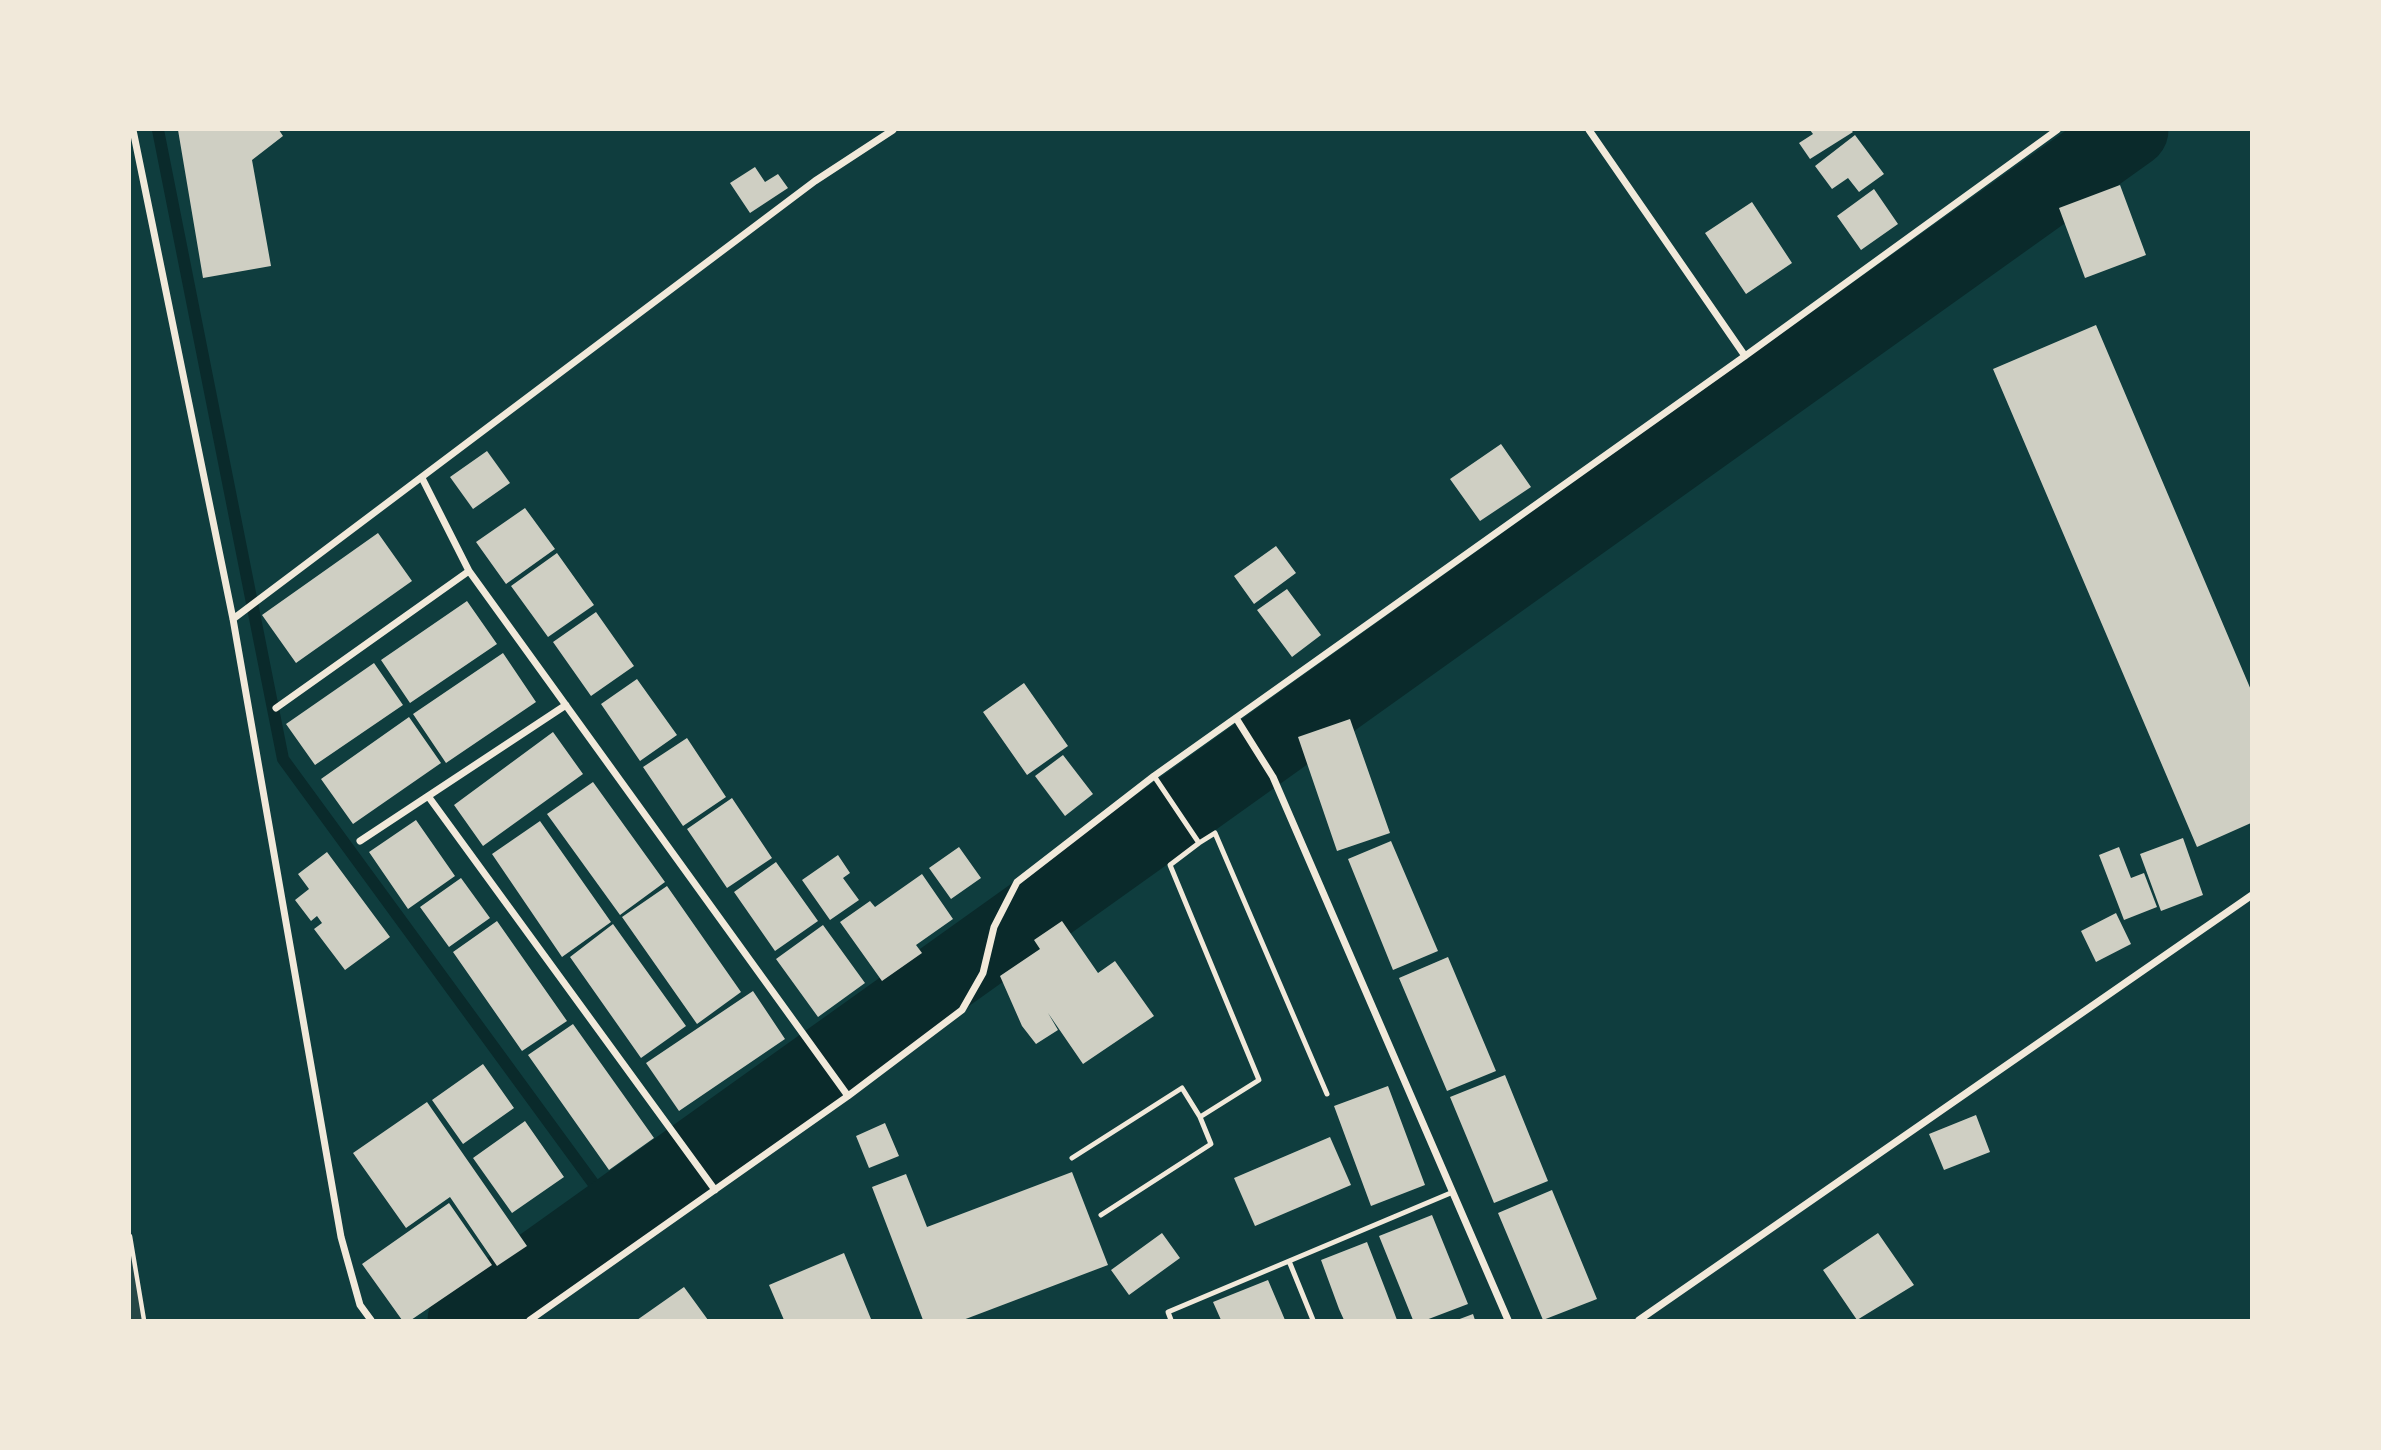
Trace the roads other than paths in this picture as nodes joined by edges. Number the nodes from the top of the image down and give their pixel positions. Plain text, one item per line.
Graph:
1 (133, 130) edge
2 (893, 130) edge
3 (1589, 130) edge
4 (2057, 130) edge
5 (1745, 356) junction
6 (422, 478) junction
7 (469, 571) junction
8 (233, 619) junction
9 (566, 705) junction
10 (276, 708) dead end
11 (1236, 718) junction
12 (1154, 776) junction
13 (429, 796) junction
14 (360, 841) dead end
15 (1199, 844) junction
16 (2252, 895) edge
17 (1327, 1094) dead end
18 (848, 1096) junction
19 (1200, 1117) junction
20 (1072, 1158) dead end
21 (715, 1190) junction
22 (1452, 1192) junction
23 (1101, 1215) dead end
24 (1289, 1261) junction
25 (371, 1321) edge
26 (530, 1321) edge
27 (1171, 1321) edge
28 (1313, 1321) edge
29 (1508, 1321) edge
30 (1639, 1321) edge

1 - 8 street
2 - 6 street
3 - 5 street
4 - 5 street
5 - 11 street
6 - 7 street
6 - 8 street
7 - 9 street
7 - 10 street
8 - 25 street
9 - 13 street
9 - 18 street
11 - 12 street
11 - 22 street
12 - 15 lane
12 - 18 street
13 - 14 street
13 - 21 street
15 - 17 lane
15 - 19 lane
16 - 30 street
18 - 21 street
19 - 20 lane
19 - 23 lane
21 - 26 street
22 - 24 lane
22 - 29 street
24 - 27 lane
24 - 28 lane

